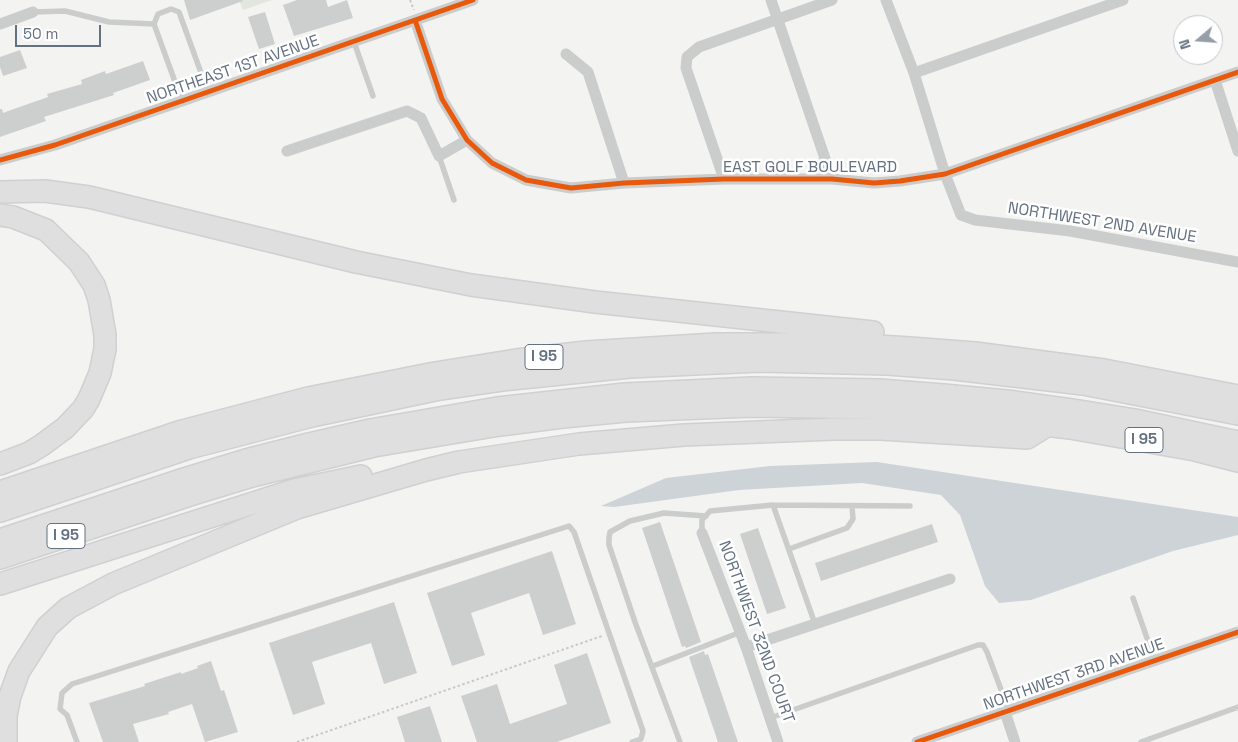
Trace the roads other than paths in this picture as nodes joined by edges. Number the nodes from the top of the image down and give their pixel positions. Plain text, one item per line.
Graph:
1 (473, 0) edge
2 (771, 0) edge
3 (832, 0) edge
4 (886, 0) edge
5 (1123, 0) edge
6 (33, 12) joint
7 (777, 19) junction
8 (415, 20) junction
9 (0, 24) edge
10 (154, 24) junction
11 (354, 42) junction
12 (566, 54) dead end
13 (1238, 72) edge
14 (914, 73) junction
15 (1215, 80) junction
16 (208, 92) junction
17 (373, 96) dead end
18 (182, 101) junction
19 (468, 140) junction
20 (287, 150) dead end
21 (1238, 152) edge
22 (439, 156) junction
23 (0, 160) edge
24 (945, 174) junction
25 (832, 178) junction
26 (724, 179) junction
27 (624, 183) junction
28 (0, 192) edge
29 (454, 200) dead end
30 (0, 215) edge
31 (1238, 262) edge
32 (1104, 370) junction
33 (1238, 396) edge
34 (1238, 414) edge
35 (1048, 425) junction
36 (1238, 442) edge
37 (1238, 460) edge
38 (459, 462) junction
39 (0, 464) edge
40 (0, 492) edge
41 (773, 505) junction
42 (852, 506) junction
43 (910, 506) dead end
44 (0, 511) edge
45 (706, 516) junction
46 (702, 533) joint
47 (0, 540) edge
48 (788, 549) junction
49 (0, 558) edge
50 (950, 579) dead end
51 (0, 584) edge
52 (1133, 598) dead end
53 (815, 624) junction
54 (741, 632) junction
55 (1238, 632) edge
56 (746, 647) junction
57 (1155, 660) junction
58 (653, 666) junction
59 (1238, 707) edge
60 (1007, 711) junction
61 (770, 718) junction
62 (6, 742) edge
63 (77, 742) edge
64 (632, 742) edge
65 (680, 742) edge
66 (778, 742) edge
67 (917, 742) edge
68 (1015, 742) edge
69 (1141, 742) edge

1 - 8 street, NORTHEAST 1ST AVENUE
2 - 7 street
3 - 7 street
4 - 14 street
5 - 14 street
6 - 9 street
6 - 10 lane
7 - 25 street
7 - 26 street
8 - 11 street, NORTHEAST 1ST AVENUE
8 - 19 street, EAST GOLF BOULEVARD
10 - 16 lane
10 - 18 lane
11 - 16 street, NORTHEAST 1ST AVENUE
11 - 17 lane
12 - 27 street
13 - 15 street, EAST GOLF BOULEVARD
14 - 24 street
15 - 21 street
15 - 24 street, EAST GOLF BOULEVARD
16 - 18 street, NORTHEAST 1ST AVENUE
18 - 23 street, NORTHEAST 1ST AVENUE
19 - 22 street
19 - 27 street, EAST GOLF BOULEVARD
20 - 22 street
22 - 29 lane
24 - 25 street, EAST GOLF BOULEVARD
24 - 31 street, NORTHWEST 2ND AVENUE
25 - 26 street, EAST GOLF BOULEVARD
26 - 27 street, EAST GOLF BOULEVARD
28 - 32 highway
30 - 39 highway
32 - 33 highway, I 95
32 - 40 highway, I 95
34 - 44 highway
35 - 37 highway, I 95
35 - 38 highway
35 - 49 highway, I 95
36 - 47 highway
38 - 51 highway
38 - 62 highway
41 - 42 lane
41 - 45 lane
41 - 48 lane
42 - 43 lane
42 - 48 lane
45 - 46 lane
45 - 58 lane
46 - 54 street, NORTHWEST 32ND COURT
48 - 53 lane
50 - 53 street
52 - 57 lane
53 - 56 street
54 - 56 street, NORTHWEST 32ND COURT
54 - 58 lane
55 - 57 street, NORTHWEST 3RD AVENUE
56 - 61 street, NORTHWEST 32ND COURT
57 - 60 street, NORTHWEST 3RD AVENUE
58 - 65 lane
59 - 69 lane
60 - 61 lane
60 - 67 street, NORTHWEST 3RD AVENUE
60 - 68 street
61 - 66 street, NORTHWEST 32ND COURT
63 - 64 lane

